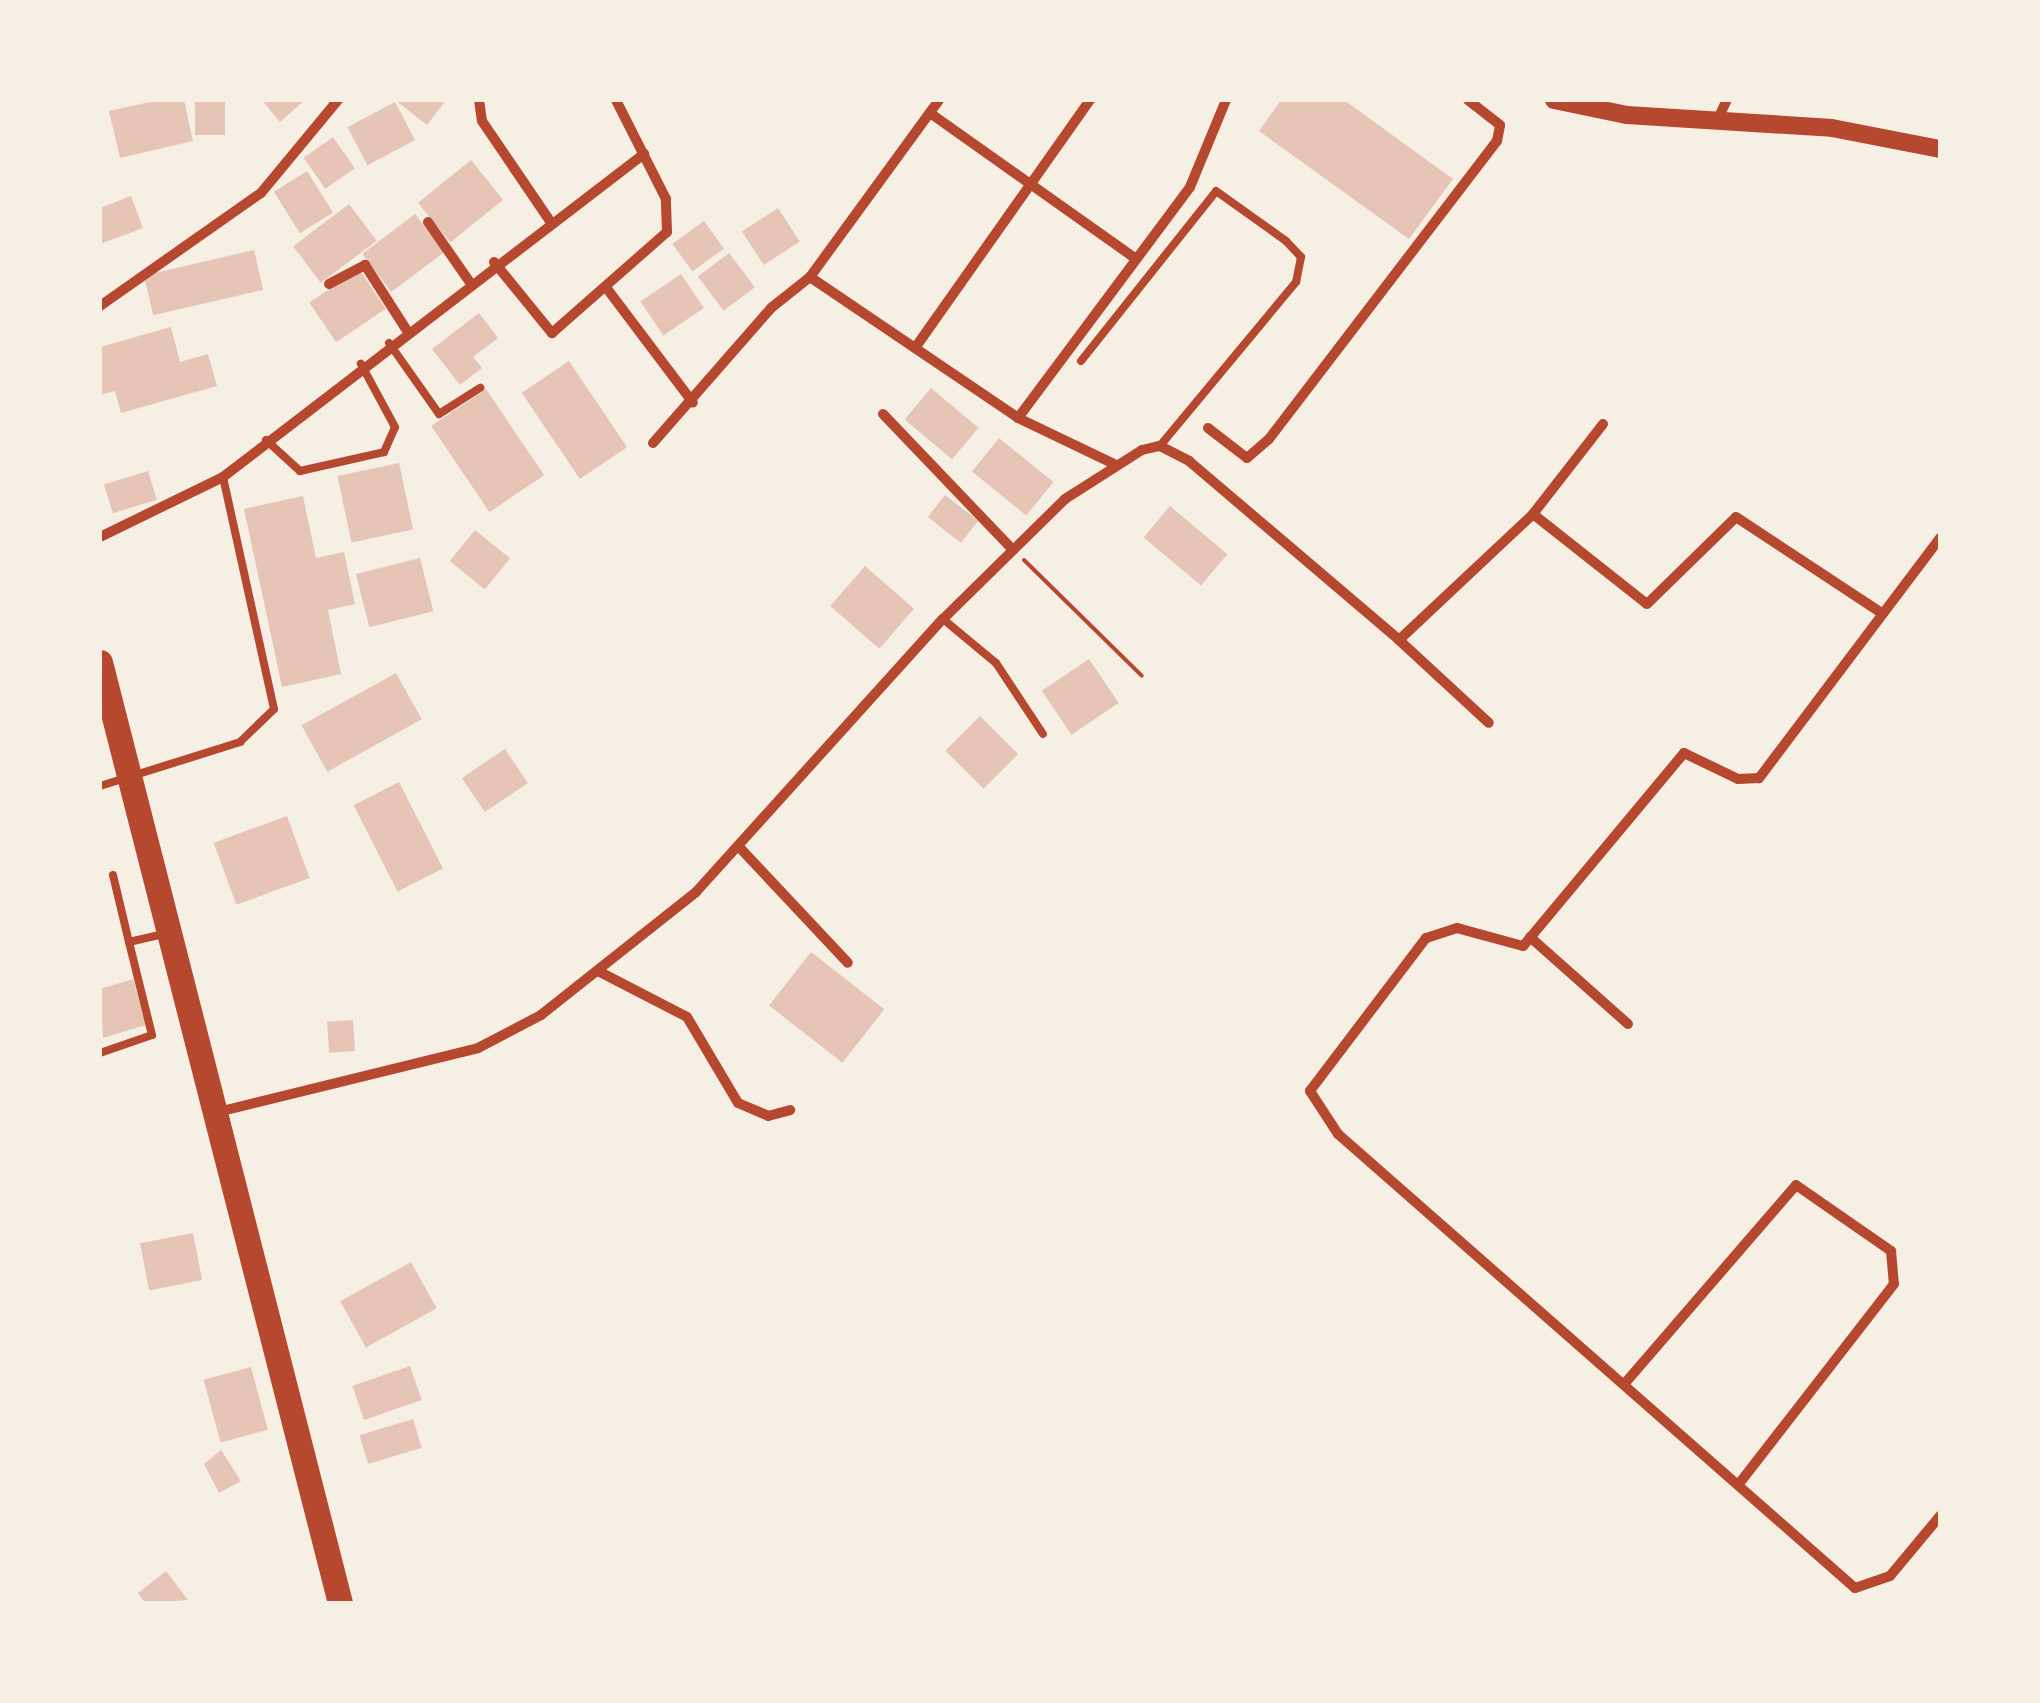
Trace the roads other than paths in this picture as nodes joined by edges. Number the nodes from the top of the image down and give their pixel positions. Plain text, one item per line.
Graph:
1 (338, 100) edge
2 (479, 100) edge
3 (616, 100) edge
4 (940, 100) edge
5 (1090, 100) edge
6 (1226, 100) edge
7 (1468, 100) edge
8 (1554, 100) edge
9 (1727, 100) edge
10 (930, 113) junction
11 (1717, 121) junction
12 (1940, 149) edge
13 (644, 154) junction
14 (1028, 188) junction
15 (428, 222) dead end
16 (550, 222) junction
17 (1136, 259) junction
18 (494, 262) junction
19 (810, 277) junction
20 (469, 282) junction
21 (329, 284) dead end
22 (608, 290) junction
23 (100, 306) edge
24 (406, 330) junction
25 (389, 343) junction
26 (915, 348) junction
27 (1081, 361) dead end
28 (361, 364) junction
29 (480, 388) dead end
30 (693, 403) junction
31 (884, 414) dead end
32 (1018, 418) junction
33 (1603, 424) dead end
34 (1208, 428) dead end
35 (266, 440) junction
36 (653, 443) dead end
37 (1160, 446) junction
38 (1114, 464) junction
39 (223, 476) junction
40 (1534, 514) junction
41 (100, 537) edge
42 (1940, 538) edge
43 (1013, 550) junction
44 (1880, 612) junction
45 (943, 619) junction
46 (1400, 640) junction
47 (100, 662) edge
48 (1490, 724) dead end
49 (1043, 734) dead end
50 (131, 781) junction
51 (100, 786) edge
52 (741, 849) junction
53 (113, 876) dead end
54 (168, 933) junction
55 (1530, 937) junction
56 (129, 942) junction
57 (848, 963) dead end
58 (598, 971) junction
59 (1628, 1024) dead end
60 (100, 1052) edge
61 (790, 1110) dead end
62 (213, 1114) junction
63 (1626, 1382) junction
64 (1739, 1484) junction
65 (1940, 1516) edge
66 (1855, 1588) junction
67 (340, 1603) edge
68 (1873, 1603) edge

1 - 23 street
2 - 16 street
3 - 13 street
4 - 10 street
5 - 14 street
6 - 17 street
7 - 34 street
8 - 11 street
9 - 11 street
10 - 14 street
10 - 19 street
11 - 12 street
13 - 16 street
13 - 22 street
14 - 17 street
14 - 26 street
15 - 20 street
16 - 18 street
17 - 32 street
18 - 20 street
18 - 22 street
19 - 26 street
19 - 30 street
20 - 24 street
21 - 24 street
22 - 30 street
24 - 25 street
25 - 28 street
25 - 29 lane
26 - 32 street
27 - 37 lane
28 - 35 street
28 - 35 lane
30 - 36 street
31 - 43 street
32 - 38 street
33 - 40 street
35 - 39 street
37 - 38 street
37 - 46 street
38 - 43 street
39 - 41 street
39 - 50 lane
40 - 44 street
40 - 46 street
42 - 44 street
43 - 45 street
44 - 55 street
45 - 49 lane
45 - 52 street
46 - 48 street
47 - 50 highway
50 - 51 lane
50 - 54 highway
52 - 57 street
52 - 58 street
53 - 56 lane
54 - 56 lane
54 - 62 highway
55 - 59 street
55 - 63 street
56 - 60 lane
58 - 61 street
58 - 62 street
62 - 67 highway
63 - 64 street
63 - 64 street
64 - 66 street
65 - 66 street
66 - 68 street

